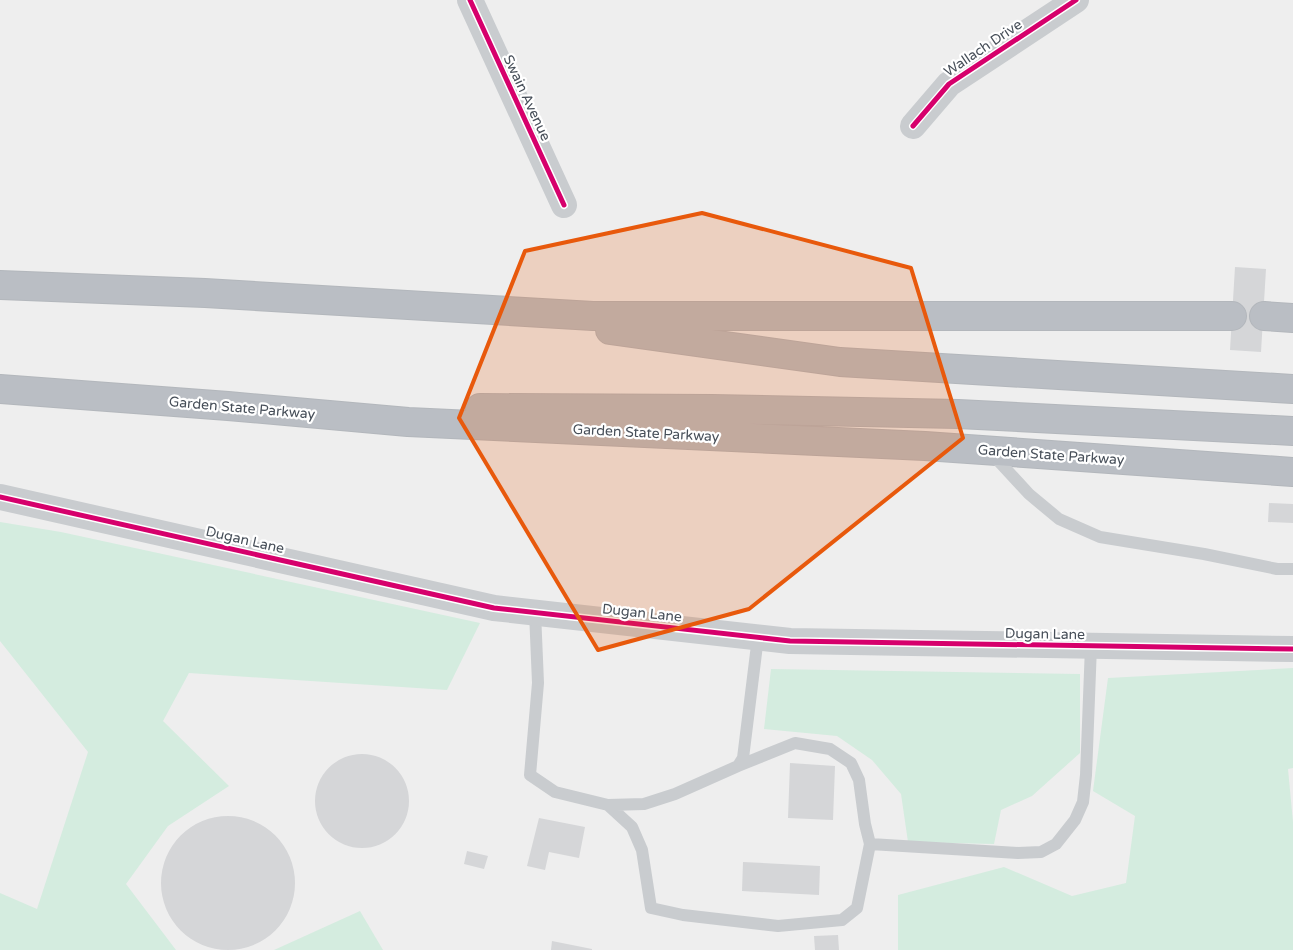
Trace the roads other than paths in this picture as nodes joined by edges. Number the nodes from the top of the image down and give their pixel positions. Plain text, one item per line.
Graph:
1 (470, 0) edge
2 (1076, 0) edge
3 (913, 126) dead end
4 (564, 205) dead end
5 (0, 285) edge
6 (437, 307) junction
7 (1232, 316) dead end
8 (1264, 316) dead end
9 (1293, 318) edge
10 (0, 389) edge
11 (1293, 389) edge
12 (228, 406) junction
13 (1293, 431) edge
14 (988, 450) junction
15 (1293, 472) edge
16 (0, 497) edge
17 (1293, 569) edge
18 (535, 612) junction
19 (758, 637) junction
20 (1091, 646) junction
21 (1293, 648) edge
22 (738, 766) junction
23 (608, 805) junction
24 (870, 844) junction

1 - 4 street, Swain Avenue
2 - 3 street, Wallach Drive
5 - 6 highway
6 - 7 highway
6 - 11 highway
8 - 9 highway
10 - 12 highway, Garden State Parkway
12 - 13 highway
12 - 14 highway, Garden State Parkway
14 - 15 highway, Garden State Parkway
14 - 17 lane
16 - 18 street, Dugan Lane
18 - 19 street, Dugan Lane
18 - 23 lane
19 - 20 street, Dugan Lane
19 - 22 lane
20 - 21 street, Dugan Lane
20 - 24 lane
22 - 23 lane
22 - 24 lane
23 - 24 lane

